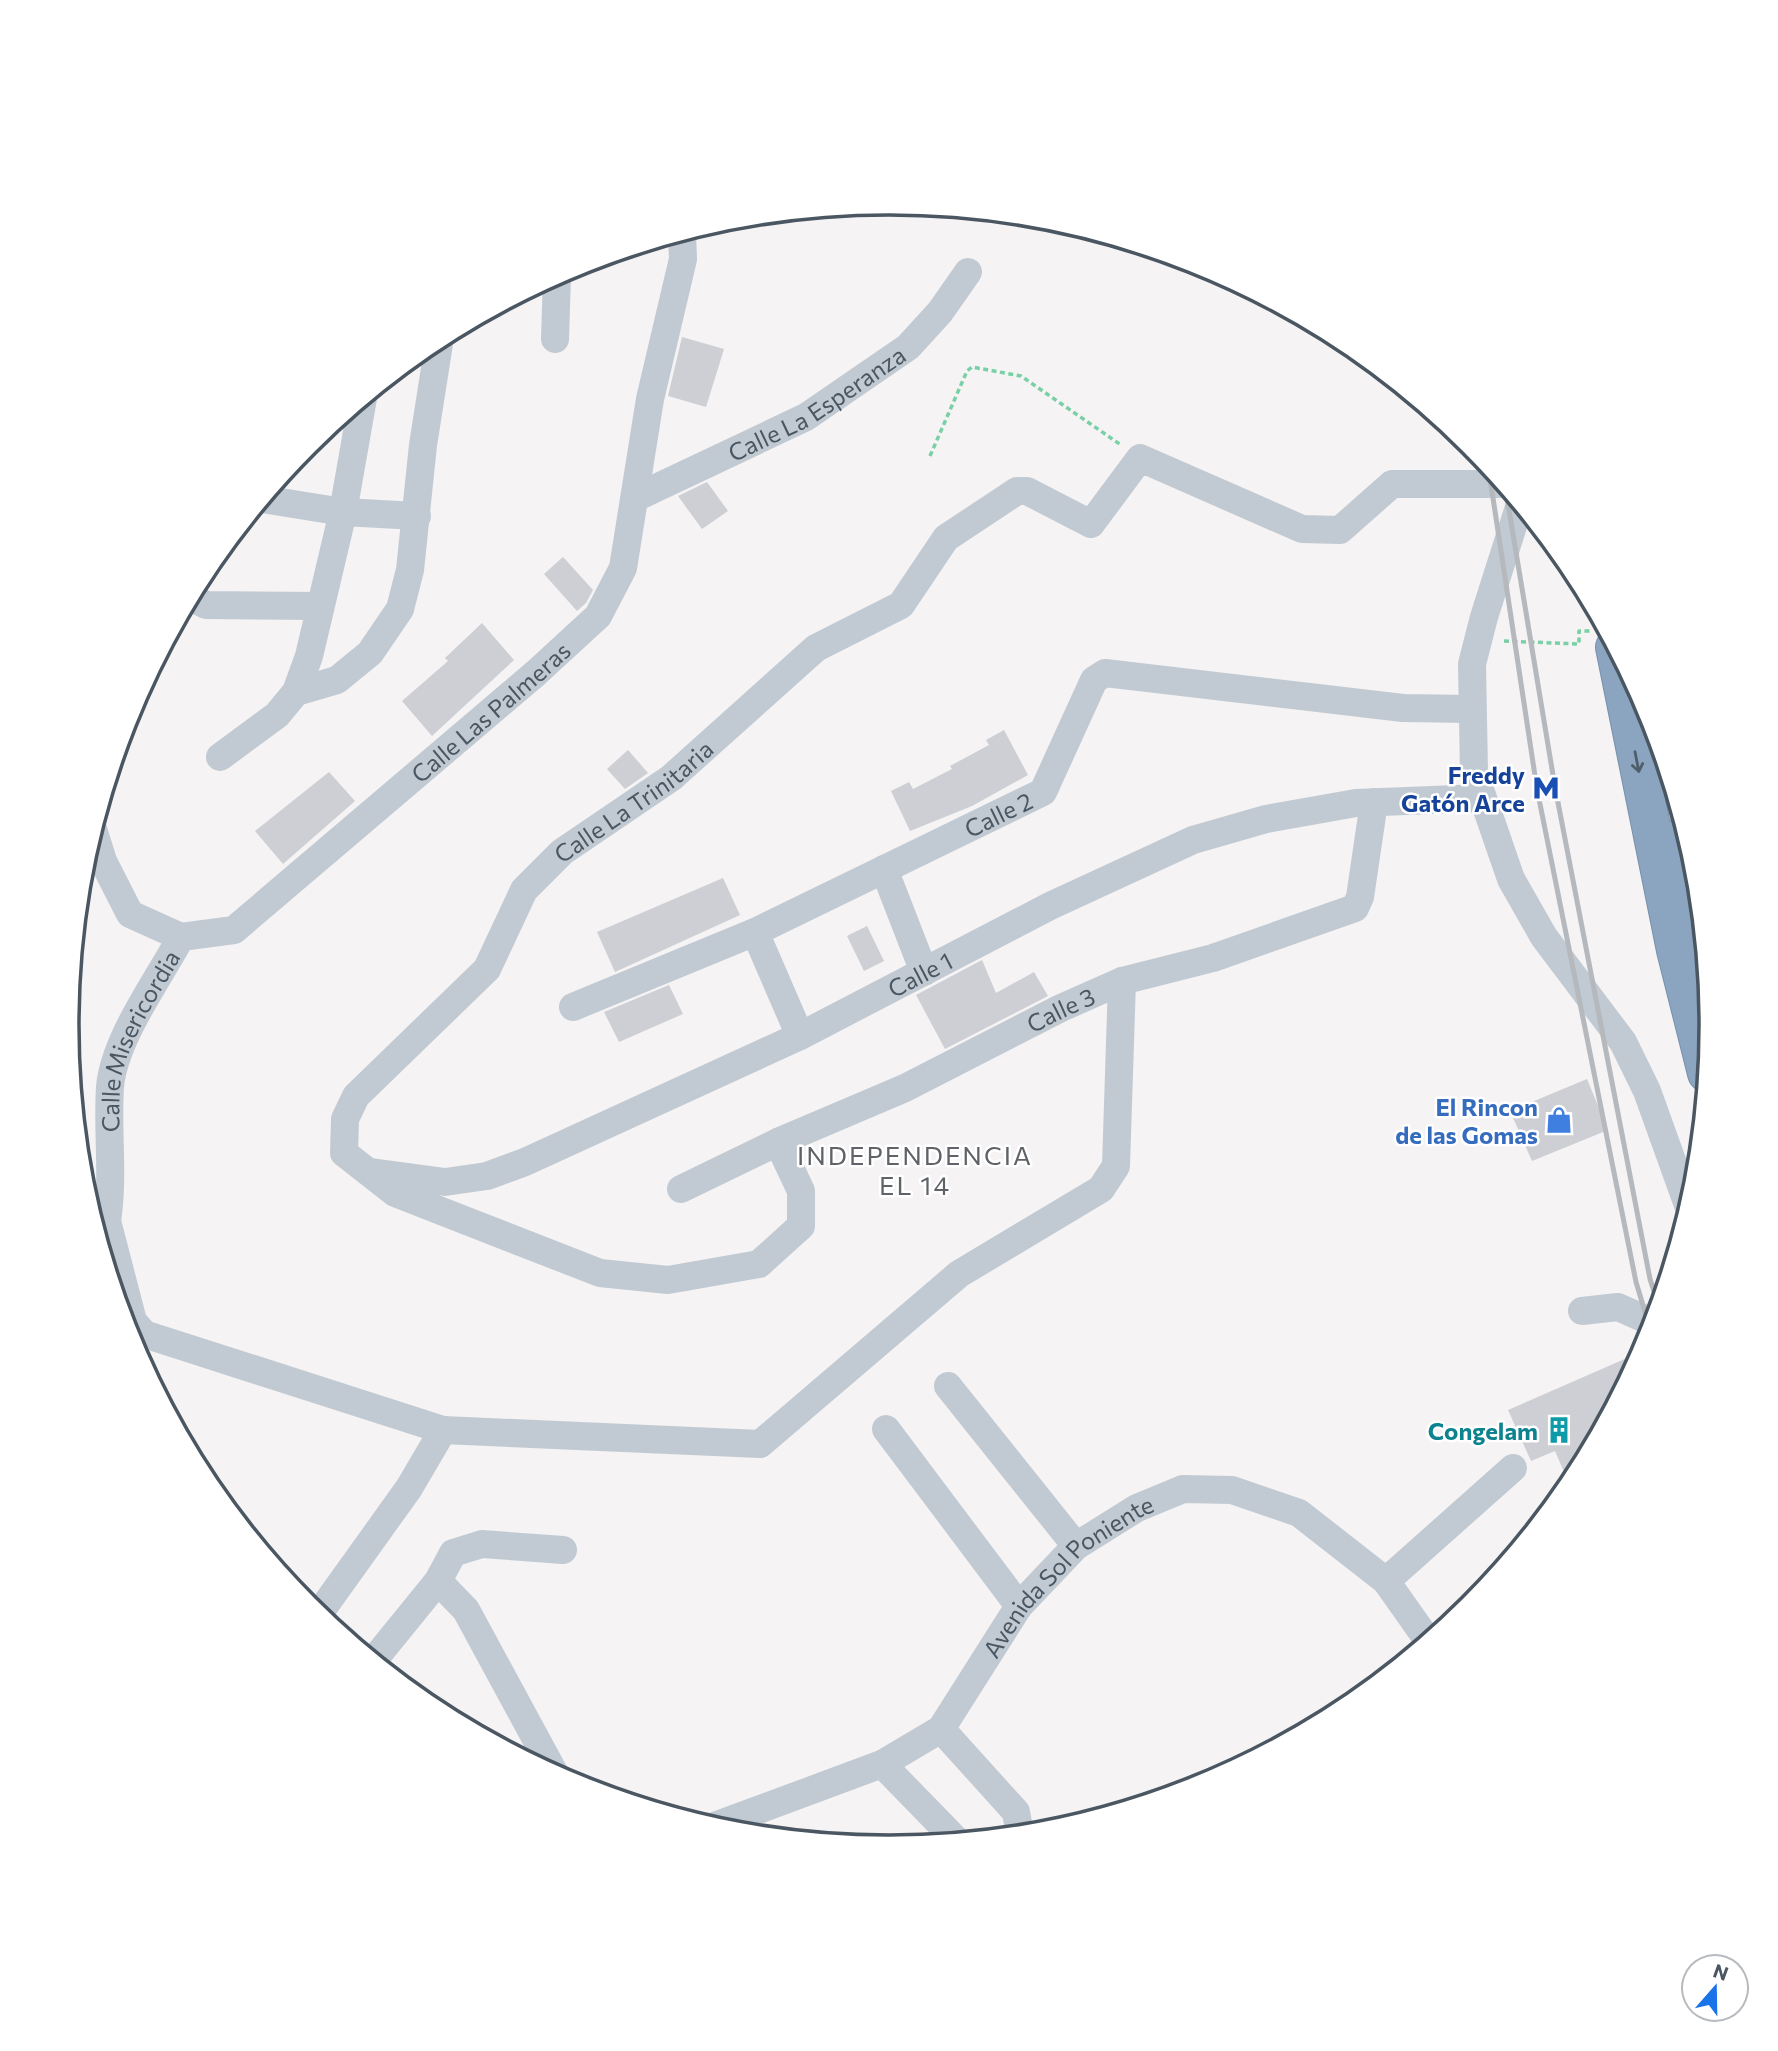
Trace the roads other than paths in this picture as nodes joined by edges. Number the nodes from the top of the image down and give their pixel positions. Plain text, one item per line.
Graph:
1 (682, 242) edge
2 (968, 272) dead end
3 (557, 287) edge
4 (555, 339) dead end
5 (437, 353) edge
6 (361, 411) edge
7 (1491, 484) edge
8 (635, 498) junction
9 (272, 501) edge
10 (343, 512) junction
11 (1517, 514) edge
12 (418, 516) junction
13 (199, 601) edge
14 (320, 606) junction
15 (1621, 679) edge
16 (296, 692) junction
17 (1471, 709) junction
18 (220, 757) dead end
19 (1482, 798) junction
20 (1374, 802) junction
21 (99, 847) edge
22 (884, 869) junction
23 (755, 932) junction
24 (181, 937) junction
25 (924, 972) junction
26 (1122, 981) junction
27 (573, 1007) dead end
28 (800, 1036) junction
29 (1699, 1040) edge
30 (778, 1142) junction
31 (368, 1172) junction
32 (681, 1189) dead end
33 (1683, 1190) edge
34 (102, 1220) edge
35 (1583, 1311) dead end
36 (1644, 1319) edge
37 (144, 1344) edge
38 (948, 1386) dead end
39 (886, 1429) dead end
40 (443, 1430) junction
41 (1513, 1468) dead end
42 (1076, 1546) junction
43 (563, 1550) dead end
44 (438, 1581) junction
45 (1386, 1581) junction
46 (324, 1606) edge
47 (1019, 1606) junction
48 (1424, 1634) edge
49 (379, 1654) edge
50 (941, 1729) junction
51 (547, 1759) edge
52 (882, 1764) junction
53 (731, 1820) edge
54 (1018, 1825) edge
55 (949, 1833) edge

1 - 8 street, Calle Las Palmeras
2 - 8 street, Calle La Esperanza
3 - 4 street
5 - 12 street
6 - 10 street
7 - 31 street, Calle La Trinitaria
8 - 24 street, Calle Las Palmeras
9 - 10 street
10 - 12 street
10 - 14 street
11 - 17 street
12 - 16 street
13 - 14 street
14 - 16 street
15 -> 29 highway
16 - 18 street
17 - 19 street
17 - 22 street, Calle 2
19 - 20 street, Calle 1
19 - 33 street
20 - 25 street, Calle 1
20 - 26 street, Calle 3
21 - 24 street
22 - 23 street, Calle 2
22 - 25 street
23 - 27 street, Calle 2
23 - 28 street
24 - 34 street, Calle Misericordia
25 - 28 street, Calle 1
26 - 30 street, Calle 3
26 - 40 street
28 - 31 street, Calle 1
30 - 31 street, Calle La Trinitaria
30 - 32 street, Calle 3
35 - 36 street
37 - 40 street
38 - 42 street
39 - 47 street
40 - 46 street
41 - 45 street
42 - 45 street, Avenida Sol Poniente
42 - 47 street, Avenida Sol Poniente
43 - 44 street
44 - 49 street
44 - 51 street
45 - 48 street, Avenida Sol Poniente
47 - 50 street, Avenida Sol Poniente
50 - 52 street, Avenida Sol Poniente
50 - 54 street
52 - 53 street, Avenida Sol Poniente
52 - 55 street

